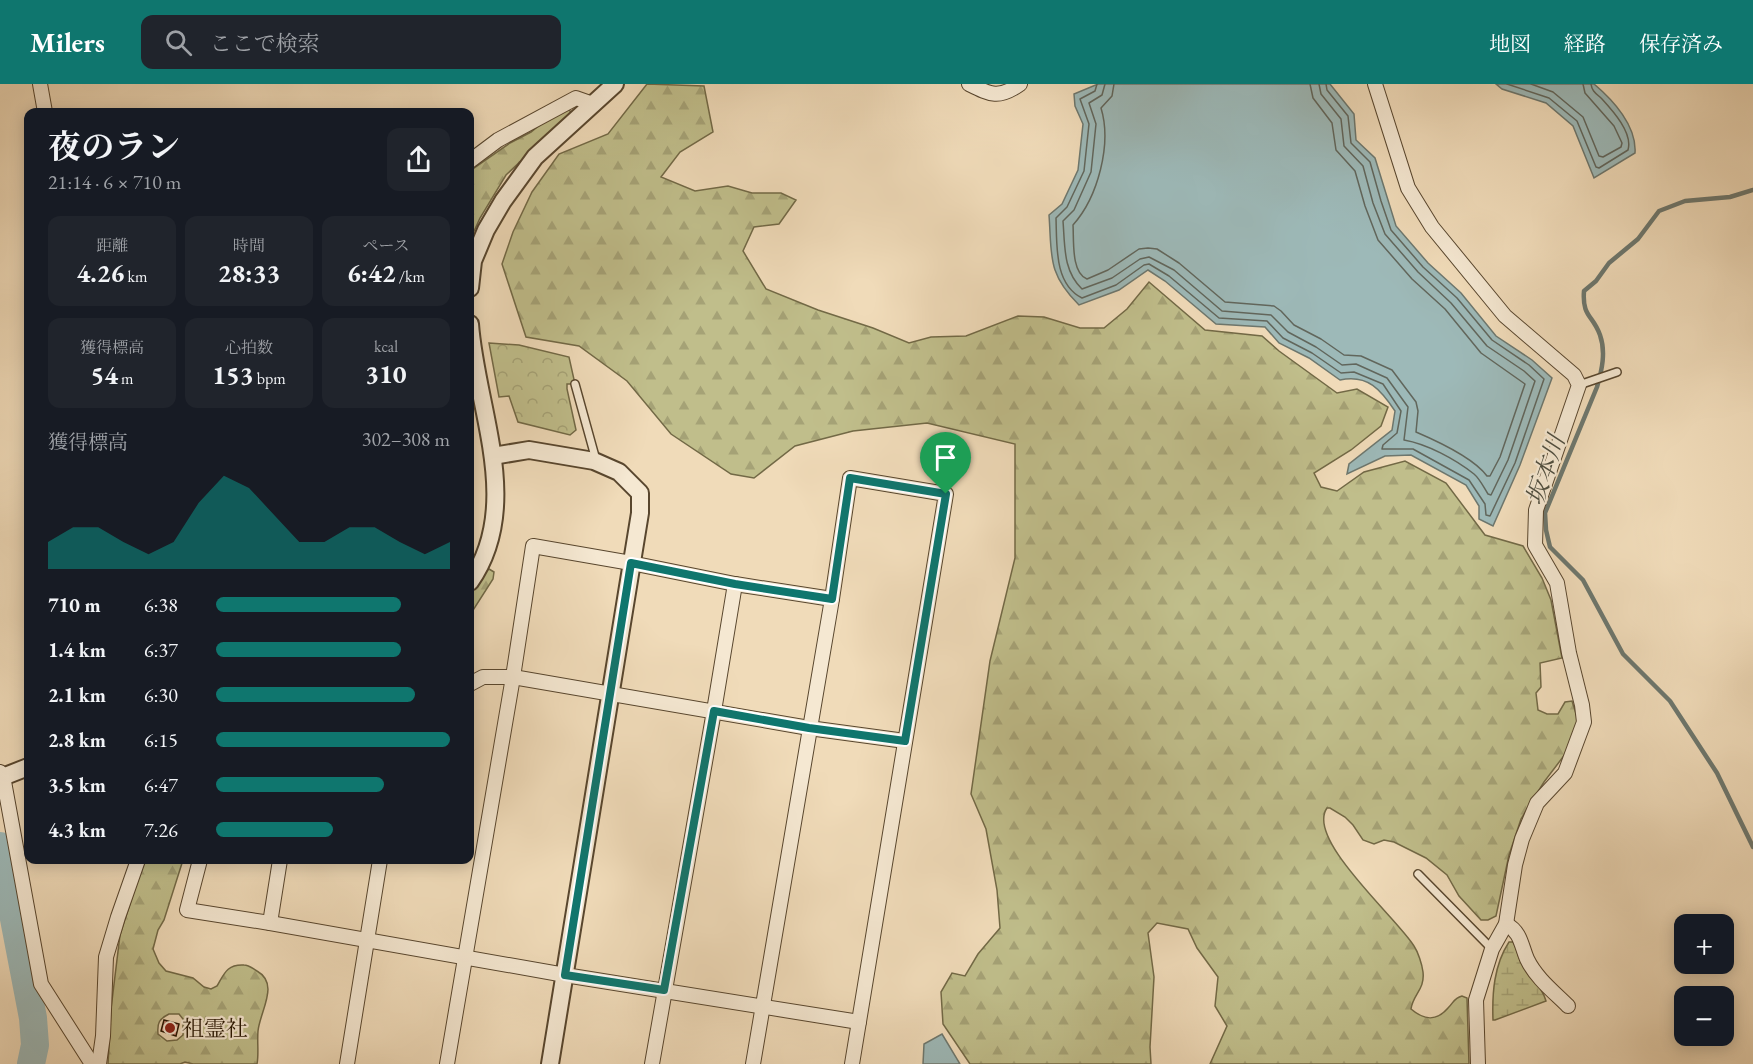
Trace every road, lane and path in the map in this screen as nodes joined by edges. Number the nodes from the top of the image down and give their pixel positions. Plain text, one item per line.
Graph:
1 (39, 84) edge
2 (615, 84) edge
3 (969, 84) edge
4 (1020, 84) edge
5 (1375, 84) edge
6 (593, 104) junction
7 (44, 108) edge
8 (474, 158) edge
9 (474, 259) edge
10 (474, 364) edge
11 (1617, 372) dead end
12 (1584, 383) junction
13 (575, 384) dead end
14 (493, 456) junction
15 (596, 462) junction
16 (631, 563) junction
17 (474, 577) edge
18 (735, 584) junction
19 (832, 599) junction
20 (513, 677) junction
21 (474, 682) edge
22 (610, 694) junction
23 (714, 711) junction
24 (809, 728) junction
25 (905, 741) junction
26 (24, 768) edge
27 (1, 775) edge
28 (137, 864) edge
29 (199, 864) edge
30 (279, 864) edge
31 (379, 864) edge
32 (1418, 874) dead end
33 (270, 923) junction
34 (1506, 924) junction
35 (367, 942) junction
36 (1492, 949) junction
37 (465, 957) junction
38 (565, 975) junction
39 (664, 990) junction
40 (762, 1006) junction
41 (1568, 1006) dead end
42 (859, 1022) junction
43 (92, 1064) edge
44 (99, 1064) edge
45 (347, 1064) edge
46 (447, 1064) edge
47 (550, 1064) edge
48 (652, 1064) edge
49 (753, 1064) edge
50 (852, 1064) edge
51 (1478, 1064) edge

1 - 7 street
2 - 6 street
3 - 4 street
5 - 12 street
6 - 8 street
6 - 9 street
10 - 14 street
11 - 12 lane
12 - 34 street
13 - 15 lane
14 - 15 street
14 - 17 street
15 - 16 street
16 - 18 street
16 - 20 street
16 - 22 street
18 - 19 street
18 - 23 street
19 - 24 street
19 - 25 street
20 - 21 street
20 - 22 street
20 - 37 street
22 - 23 street
22 - 38 street
23 - 24 street
23 - 39 street
24 - 25 street
24 - 40 street
25 - 42 street
26 - 27 street
27 - 43 street
28 - 44 street
29 - 33 street
30 - 33 street
31 - 35 street
32 - 36 lane
33 - 35 street
34 - 36 street
34 - 41 street
35 - 37 street
35 - 45 street
36 - 51 street
37 - 38 street
37 - 46 street
38 - 39 street
38 - 47 street
39 - 40 street
39 - 48 street
40 - 42 street
40 - 49 street
42 - 50 street

